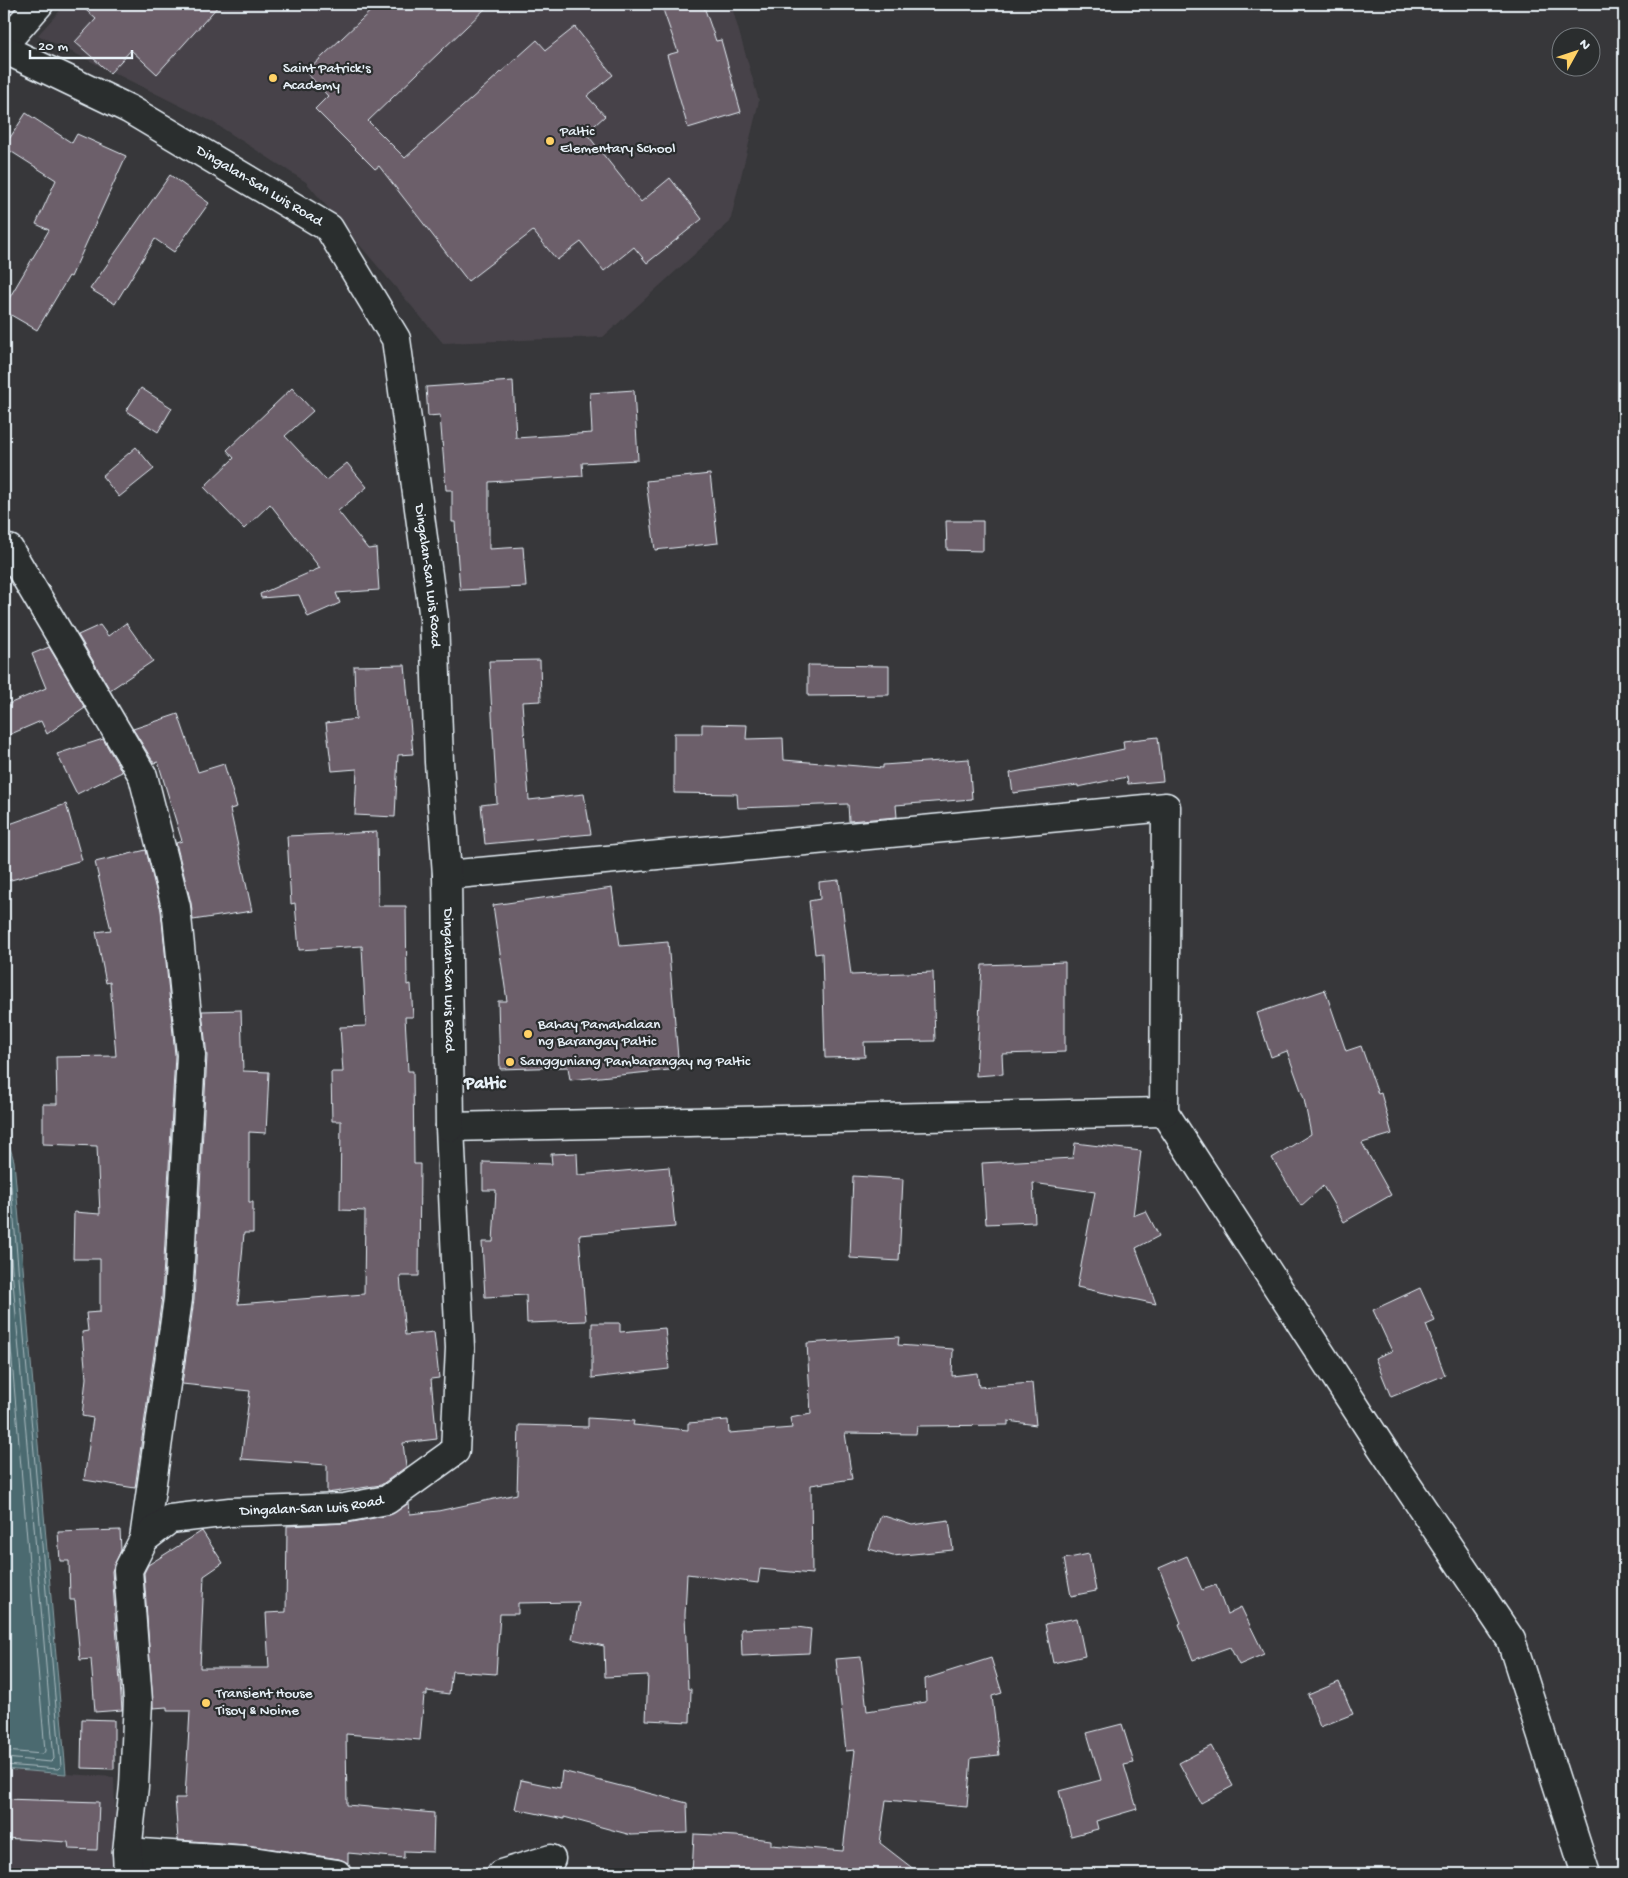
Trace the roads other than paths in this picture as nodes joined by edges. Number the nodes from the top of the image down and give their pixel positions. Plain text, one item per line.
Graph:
1 (39, 4) edge
2 (4, 44) edge
3 (4, 49) edge
4 (9, 549) dead end
5 (447, 875) junction
6 (1164, 1112) junction
7 (450, 1127) junction
8 (144, 1539) junction
9 (551, 1859) dead end
10 (127, 1863) edge
11 (338, 1874) edge
12 (501, 1874) edge
13 (1586, 1874) edge

1 - 2 street
3 - 5 street, Dingalan-San Luis Road
4 - 8 street
5 - 6 street
5 - 7 street, Dingalan-San Luis Road
6 - 7 street
6 - 13 street
7 - 8 street, Dingalan-San Luis Road
8 - 10 street, Dingalan-San Luis Road
9 - 12 street
10 - 11 street

